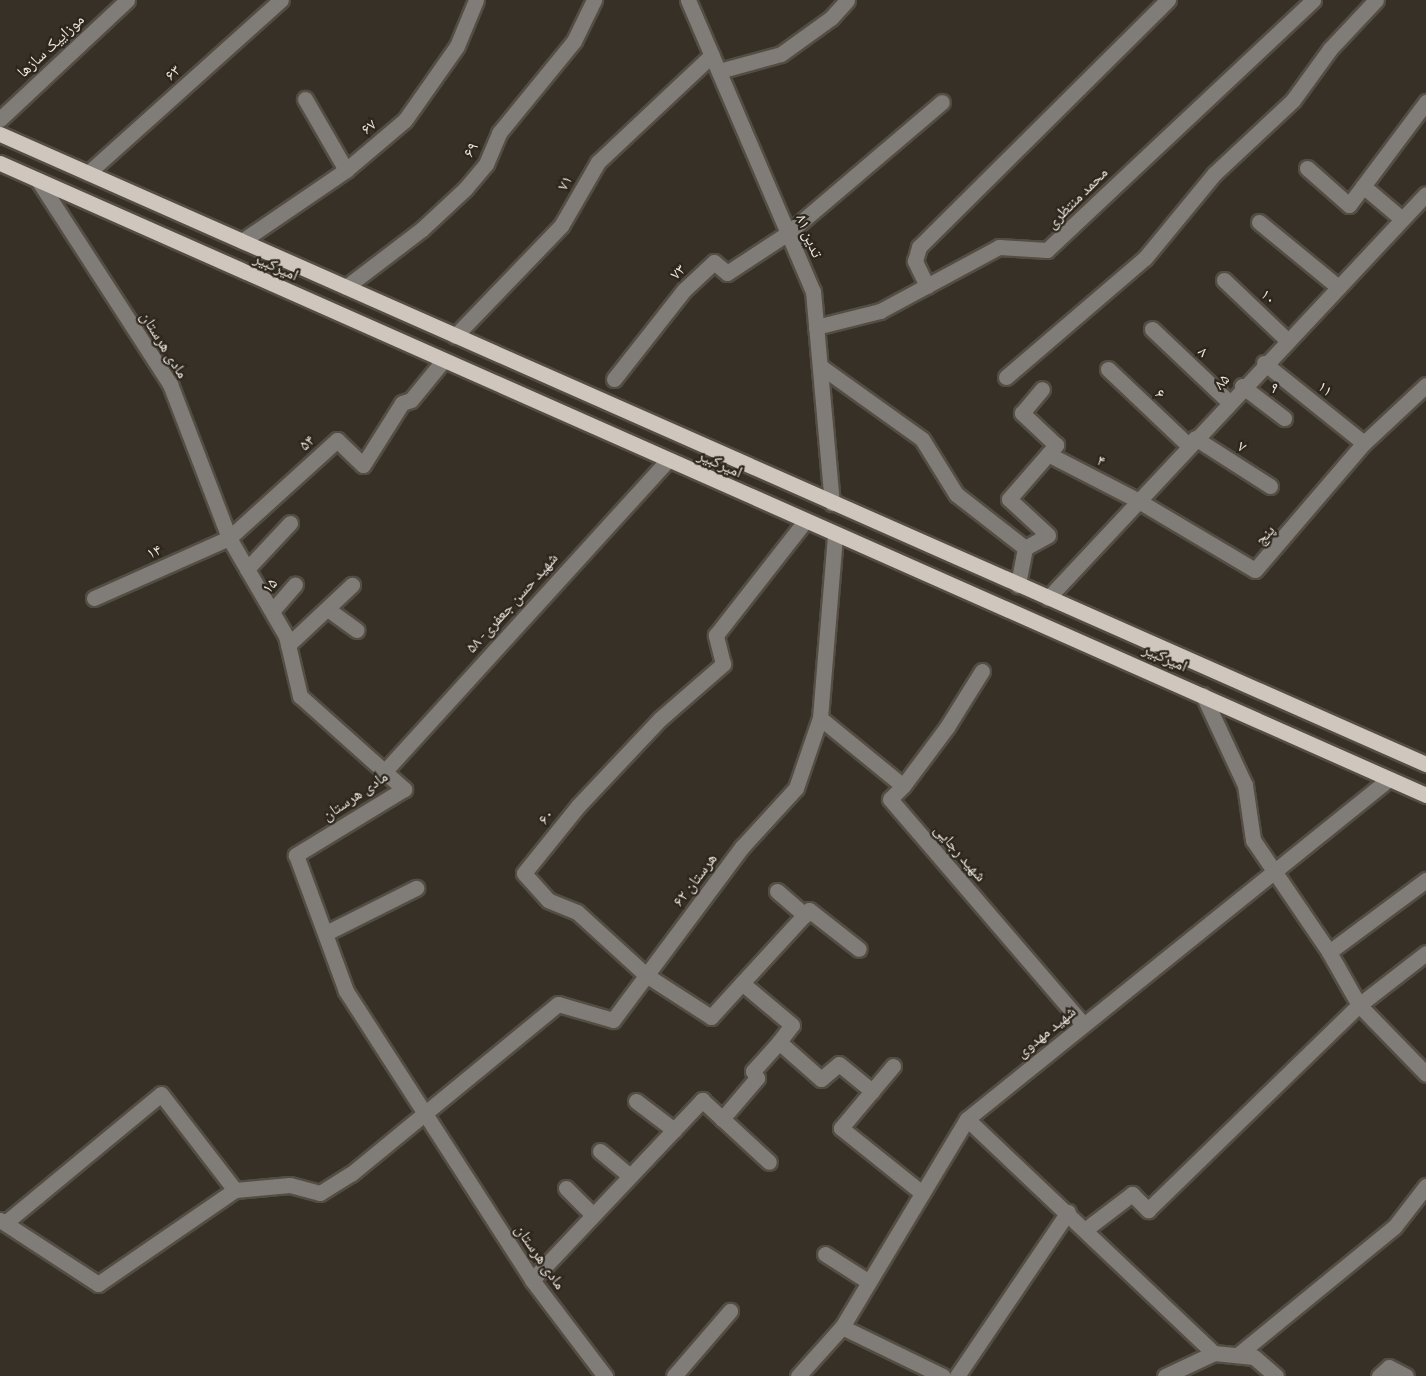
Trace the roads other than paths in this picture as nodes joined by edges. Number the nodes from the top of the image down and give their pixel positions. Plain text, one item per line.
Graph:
1 (127, 0) edge
2 (281, 0) edge
3 (476, 0) edge
4 (594, 0) edge
5 (688, 0) edge
6 (847, 0) edge
7 (1168, 0) edge
8 (1313, 0) edge
9 (1376, 0) edge
10 (712, 55) junction
11 (719, 71) junction
12 (305, 99) dead end
13 (942, 102) dead end
14 (1426, 102) edge
15 (0, 118) edge
16 (0, 134) edge
17 (0, 163) edge
18 (1307, 168) dead end
19 (346, 170) junction
20 (88, 173) junction
21 (38, 180) junction
22 (1363, 186) junction
23 (1426, 194) edge
24 (185, 216) junction
25 (1402, 219) junction
26 (1259, 222) dead end
27 (788, 232) junction
28 (175, 240) junction
29 (242, 241) junction
30 (1224, 280) dead end
31 (927, 286) junction
32 (1337, 286) junction
33 (346, 287) junction
34 (816, 327) junction
35 (1152, 329) dead end
36 (455, 336) junction
37 (1286, 339) junction
38 (442, 362) junction
39 (1264, 363) junction
40 (820, 366) junction
41 (1108, 369) dead end
42 (1006, 377) dead end
43 (614, 379) dead end
44 (1242, 386) junction
45 (1426, 386) edge
46 (1042, 389) dead end
47 (1228, 401) junction
48 (1284, 418) dead end
49 (1191, 441) junction
50 (1364, 443) junction
51 (1048, 454) junction
52 (667, 460) junction
53 (1270, 486) dead end
54 (1137, 500) junction
55 (832, 503) junction
56 (805, 521) junction
57 (290, 523) dead end
58 (835, 534) junction
59 (229, 538) junction
60 (1025, 548) junction
61 (247, 569) junction
62 (295, 585) dead end
63 (352, 585) dead end
64 (1018, 585) junction
65 (94, 598) dead end
66 (1048, 598) junction
67 (329, 610) junction
68 (272, 611) junction
69 (357, 630) dead end
70 (1154, 642) junction
71 (288, 645) junction
72 (1186, 656) junction
73 (1142, 667) junction
74 (982, 671) dead end
75 (1173, 681) junction
76 (1203, 695) junction
77 (820, 718) junction
78 (1426, 764) edge
79 (385, 771) junction
80 (1389, 779) junction
81 (903, 786) junction
82 (1426, 795) edge
83 (1276, 873) junction
84 (1425, 882) edge
85 (416, 888) dead end
86 (777, 891) dead end
87 (805, 915) junction
88 (326, 933) junction
89 (859, 949) dead end
90 (1329, 951) junction
91 (1426, 953) edge
92 (646, 975) junction
93 (742, 983) junction
94 (1359, 1005) junction
95 (1083, 1024) junction
96 (779, 1042) junction
97 (893, 1066) dead end
98 (1426, 1074) edge
99 (872, 1091) junction
100 (636, 1101) dead end
101 (422, 1113) junction
102 (722, 1119) junction
103 (967, 1119) junction
104 (674, 1130) junction
105 (600, 1151) dead end
106 (769, 1162) dead end
107 (630, 1176) junction
108 (1426, 1186) edge
109 (566, 1188) dead end
110 (235, 1190) junction
111 (922, 1193) junction
112 (1068, 1212) junction
113 (593, 1215) junction
114 (2, 1222) edge
115 (1086, 1229) junction
116 (825, 1254) dead end
117 (532, 1280) junction
118 (869, 1282) junction
119 (730, 1311) dead end
120 (842, 1327) junction
121 (1214, 1353) junction
122 (1240, 1353) junction
123 (605, 1376) edge
124 (674, 1376) edge
125 (798, 1376) edge
126 (944, 1376) edge
127 (957, 1376) edge
128 (1165, 1376) edge
129 (1275, 1376) edge
130 (1379, 1376) edge
131 (1406, 1376) edge

1 - 15 street, موزاییک سازها
2 - 20 street, ۶۳
3 - 19 street, ۶۷
4 - 33 street, ۶۹
5 - 10 street, تدین ۸۱
6 - 11 street
7 - 31 street
8 - 31 street, محمد منتظری
9 - 42 street
10 - 11 street, تدین ۸۱
10 - 36 street, ۷۱
11 - 27 street, تدین ۸۱
12 - 19 street
13 - 27 street
14 - 22 street
16 - 20 main road, امیرکبیر
17 - 21 main road, امیرکبیر
18 - 22 street
19 - 29 street, ۶۷
20 - 24 main road, امیرکبیر
21 - 28 main road, امیرکبیر
21 - 59 street, مادی هرستان
22 - 25 street
23 - 25 street, ۸۵
24 - 28 main road
24 - 29 main road, امیرکبیر
25 - 32 street, ۸۵
26 - 32 street
27 - 34 street, تدین ۸۱
27 - 43 street, ۷۳
28 - 38 main road, امیرکبیر
29 - 33 main road, امیرکبیر
30 - 37 street, ۱۰
31 - 34 street, محمد منتظری
32 - 37 street, ۸۵
33 - 36 main road, امیرکبیر
34 - 40 street, تدین ۸۱
35 - 47 street, ۸
36 - 55 main road, امیرکبیر
37 - 39 street, ۸۵
38 - 52 main road, امیرکبیر
38 - 59 street, ۵۴
39 - 44 street, ۸۵
39 - 50 street, ۱۱
40 - 55 street, تدین ۸۱
40 - 60 street
41 - 49 street, ۶
44 - 47 street, ۸۵
44 - 48 street, ۹
45 - 50 street
46 - 51 street
47 - 49 street, ۸۵
49 - 53 street, ۷
49 - 54 street, ۸۵
50 - 54 street, پنج
51 - 54 street, ۴
51 - 60 street
52 - 56 main road, امیرکبیر
52 - 79 street, شهید حسن جعفری- ۵۸
54 - 66 street, ۸۵
55 - 64 main road, امیرکبیر
56 - 58 main road, امیرکبیر
56 - 92 street, ۶۰
57 - 61 street
58 - 73 main road, امیرکبیر
58 - 77 street, هرستان ۶۲
59 - 61 street, مادی هرستان
59 - 65 street, ۱۴
60 - 64 street
61 - 68 street, مادی هرستان
62 - 68 street, ۱۵
63 - 67 street
64 - 66 main road, امیرکبیر
66 - 70 main road, امیرکبیر
67 - 69 street
67 - 71 street
68 - 71 street, مادی هرستان
70 - 72 main road, امیرکبیر
70 - 73 main road
71 - 79 street, مادی هرستان
72 - 75 main road
72 - 78 main road, امیرکبیر
73 - 75 main road, امیرکبیر
74 - 81 street
75 - 76 main road, امیرکبیر
76 - 80 main road, امیرکبیر
76 - 83 street
77 - 81 street
77 - 92 street, هرستان ۶۲
79 - 88 street, مادی هرستان
80 - 82 main road, امیرکبیر
80 - 83 street, شهید مهدوی
81 - 95 street, شهید رجایی
83 - 90 street
83 - 95 street, شهید مهدوی
84 - 90 street
85 - 88 street
86 - 87 street
87 - 89 street
87 - 93 street
88 - 101 street, مادی هرستان
90 - 94 street
91 - 94 street
92 - 93 street, ۶۰
92 - 101 street, هرستان ۶۲
93 - 96 street
94 - 98 street
94 - 115 street
95 - 103 street, شهید مهدوی
96 - 99 street
96 - 102 street
97 - 99 street
99 - 111 street
100 - 104 street
101 - 110 street
101 - 117 street, مادی هرستان
102 - 104 street
102 - 106 street
103 - 111 street, شهید مهدوی
103 - 112 street
104 - 107 street
105 - 107 street
107 - 113 street
108 - 122 street
109 - 113 street
110 - 114 street
110 - 114 street
111 - 118 street, شهید مهدوی
112 - 115 street
112 - 127 street
113 - 117 street
115 - 121 street
116 - 118 street
117 - 123 street, مادی هرستان
118 - 120 street, شهید مهدوی
119 - 124 street
120 - 125 street, شهید مهدوی
120 - 126 street
121 - 122 street
121 - 128 street
122 - 129 street
130 - 131 street

